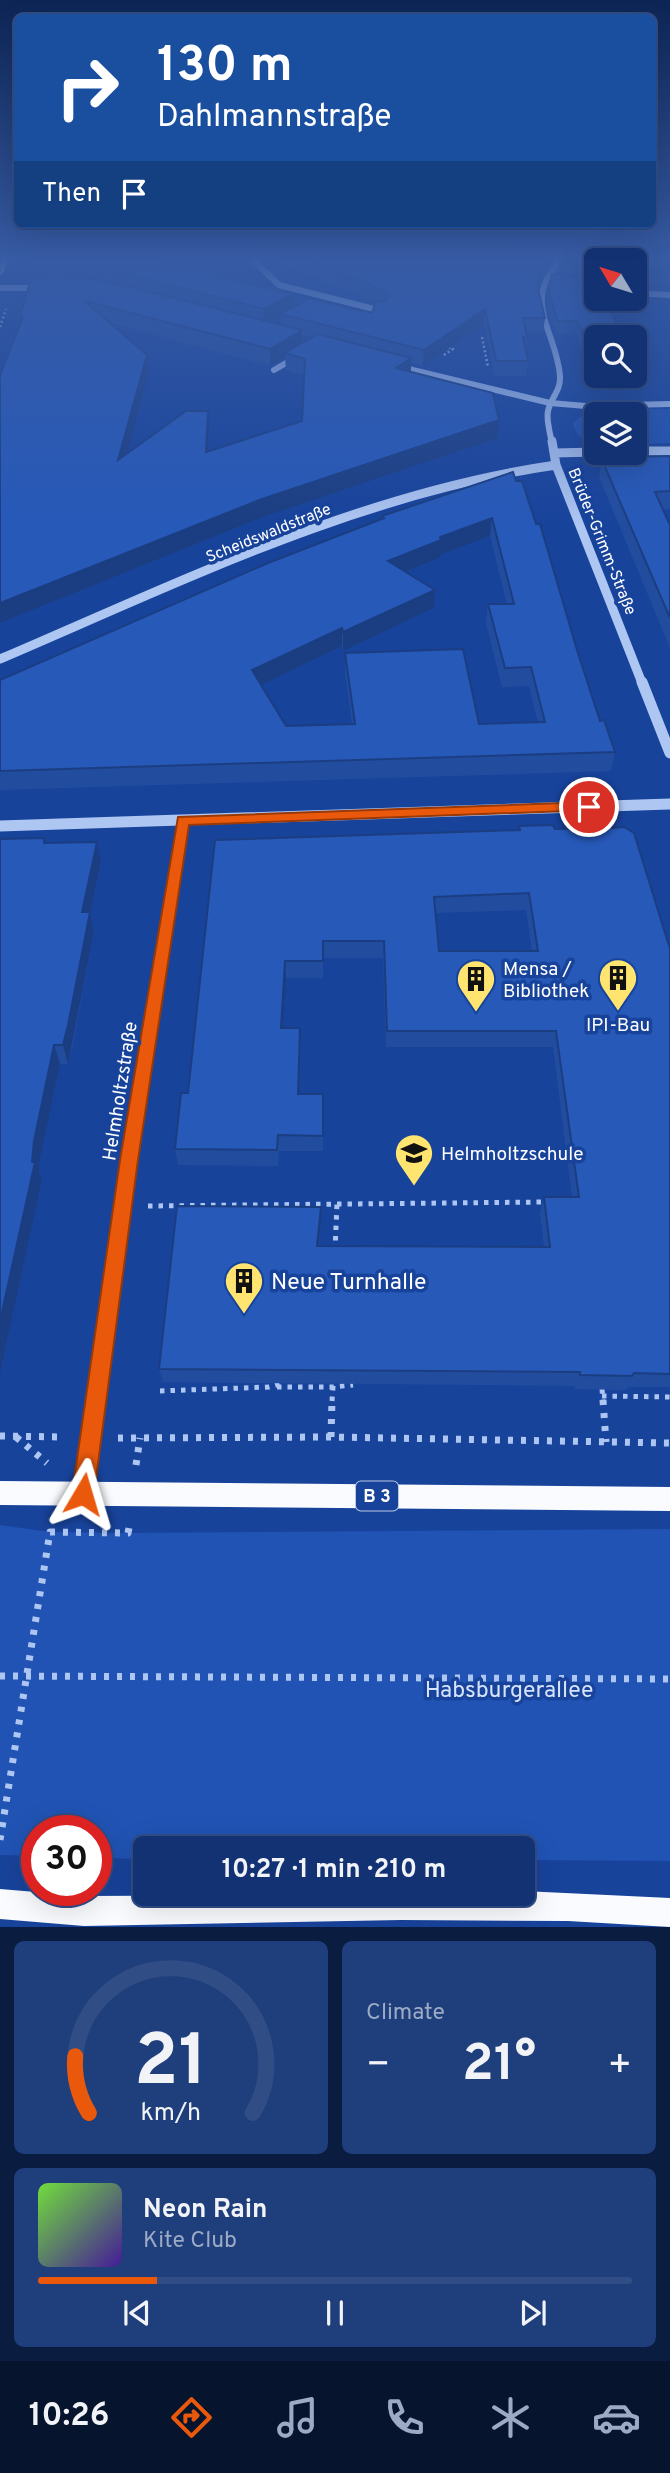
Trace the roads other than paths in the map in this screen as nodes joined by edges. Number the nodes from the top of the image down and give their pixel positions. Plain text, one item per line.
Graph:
1 (552, 346) edge
2 (306, 351) edge
3 (382, 362) edge
4 (274, 370) edge
5 (550, 402) junction
6 (670, 404) edge
7 (647, 451) edge
8 (670, 451) edge
9 (584, 452) edge
10 (554, 453) junction
11 (556, 465) junction
12 (0, 659) edge
13 (670, 752) edge
14 (670, 804) edge
15 (183, 820) junction
16 (0, 826) edge
17 (0, 1493) edge
18 (83, 1494) junction
19 (670, 1499) edge
20 (0, 1904) edge
21 (670, 1913) edge
22 (83, 1919) edge

1 - 5 street, Brüder-Grimm-Straße
2 - 4 street
3 - 5 street
5 - 6 street
5 - 10 street, Brüder-Grimm-Straße
7 - 8 street
9 - 10 street
10 - 11 street, Brüder-Grimm-Straße
11 - 12 street, Scheidswaldstraße
11 - 13 street, Brüder-Grimm-Straße
14 - 15 street
15 - 16 street
15 - 18 street, Helmholtzstraße
17 - 18 main road, B 3
18 - 19 main road, B 3
20 - 22 main road
21 - 22 main road

